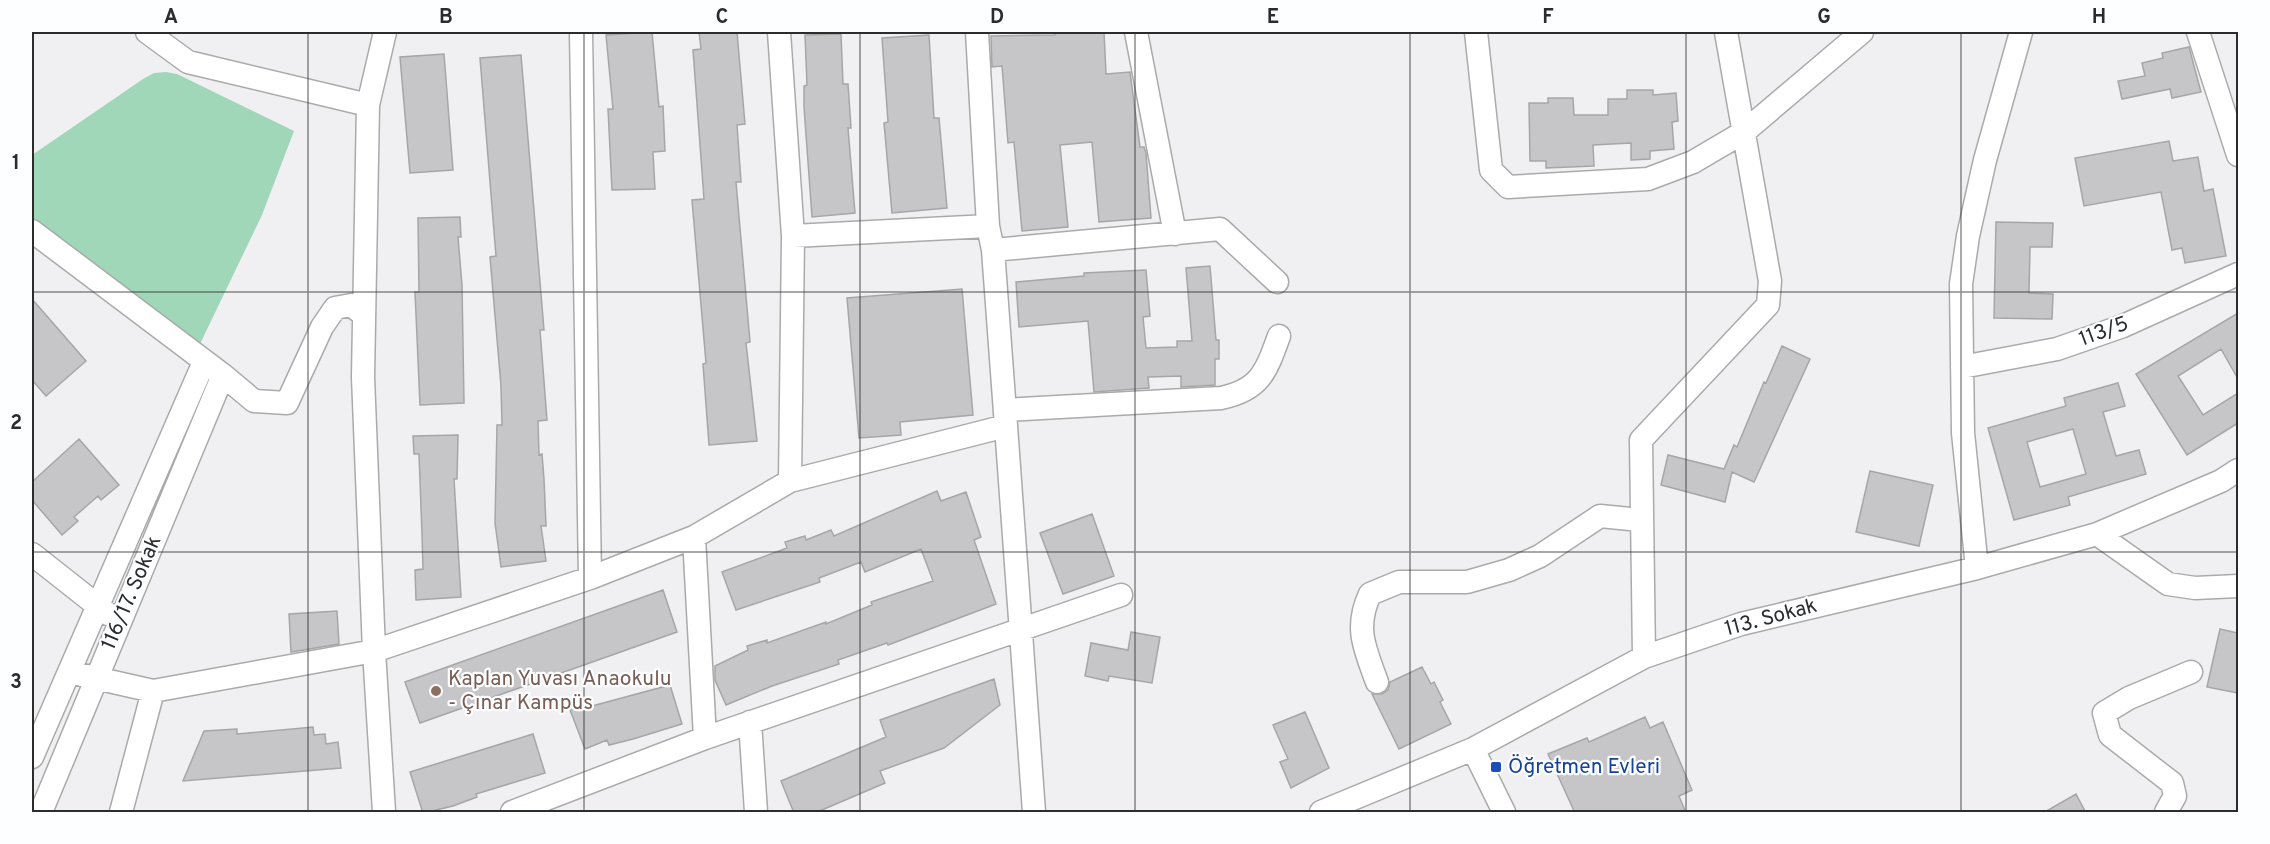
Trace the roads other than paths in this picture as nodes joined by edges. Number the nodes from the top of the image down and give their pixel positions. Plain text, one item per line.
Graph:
1 (147, 32) edge
2 (385, 32) edge
3 (581, 32) edge
4 (779, 32) edge
5 (977, 32) edge
6 (1136, 32) edge
7 (1476, 32) edge
8 (1726, 32) edge
9 (1862, 32) edge
10 (2022, 32) edge
11 (2198, 32) edge
12 (368, 105) junction
13 (1744, 132) junction
14 (2238, 155) edge
15 (988, 226) junction
16 (32, 231) edge
17 (1174, 234) junction
18 (793, 236) junction
19 (993, 250) junction
20 (2238, 274) edge
21 (1277, 282) dead end
22 (364, 315) junction
23 (1279, 336) dead end
24 (204, 362) junction
25 (1962, 367) junction
26 (223, 375) junction
27 (1006, 418) junction
28 (2238, 470) edge
29 (790, 481) junction
30 (1640, 520) junction
31 (2097, 534) junction
32 (694, 537) junction
33 (32, 554) edge
34 (1977, 568) junction
35 (590, 578) junction
36 (2238, 586) edge
37 (1121, 595) dead end
38 (98, 606) junction
39 (120, 624) junction
40 (1019, 629) junction
41 (375, 651) junction
42 (1644, 657) junction
43 (69, 672) junction
44 (2191, 672) dead end
45 (96, 679) junction
46 (1377, 682) dead end
47 (153, 691) junction
48 (750, 722) junction
49 (705, 738) junction
50 (1473, 750) junction
51 (32, 757) edge
52 (32, 807) edge
53 (40, 813) edge
54 (120, 813) edge
55 (384, 813) edge
56 (512, 813) edge
57 (756, 813) edge
58 (1034, 813) edge
59 (1321, 813) edge
60 (1504, 813) edge
61 (2166, 813) edge

1 - 12 street
2 - 12 street
3 - 35 street
4 - 18 street
5 - 15 street
6 - 17 street
7 - 13 street
8 - 13 street
9 - 13 street
10 - 25 street
11 - 14 street
12 - 22 street
13 - 30 street
15 - 18 street
15 - 19 street
16 - 24 street
17 - 19 street
17 - 21 street
18 - 29 street
19 - 27 street
20 - 25 street, 113/5
22 - 26 street
22 - 41 street
23 - 27 street
24 - 26 street
24 - 38 street, 116/17. Sokak
25 - 34 street
26 - 39 street, 116/17. Sokak
27 - 29 street
27 - 40 street
28 - 31 street, 113. Sokak
29 - 32 street
30 - 42 street
30 - 46 street
31 - 34 street, 113. Sokak
31 - 36 street
32 - 35 street
32 - 49 street
33 - 38 street
34 - 42 street, 113. Sokak
35 - 41 street
37 - 40 street
38 - 39 street
38 - 43 street, 116/17. Sokak
39 - 45 street, 116/17. Sokak
40 - 48 street
40 - 58 street
41 - 47 street
41 - 55 street
42 - 50 street, 113. Sokak
43 - 45 street
43 - 51 street, 116/17. Sokak
44 - 61 street
45 - 47 street
45 - 53 street, 116/17. Sokak
47 - 54 street
48 - 49 street
48 - 57 street
49 - 56 street
50 - 59 street, 113. Sokak
50 - 60 street
52 - 53 street

